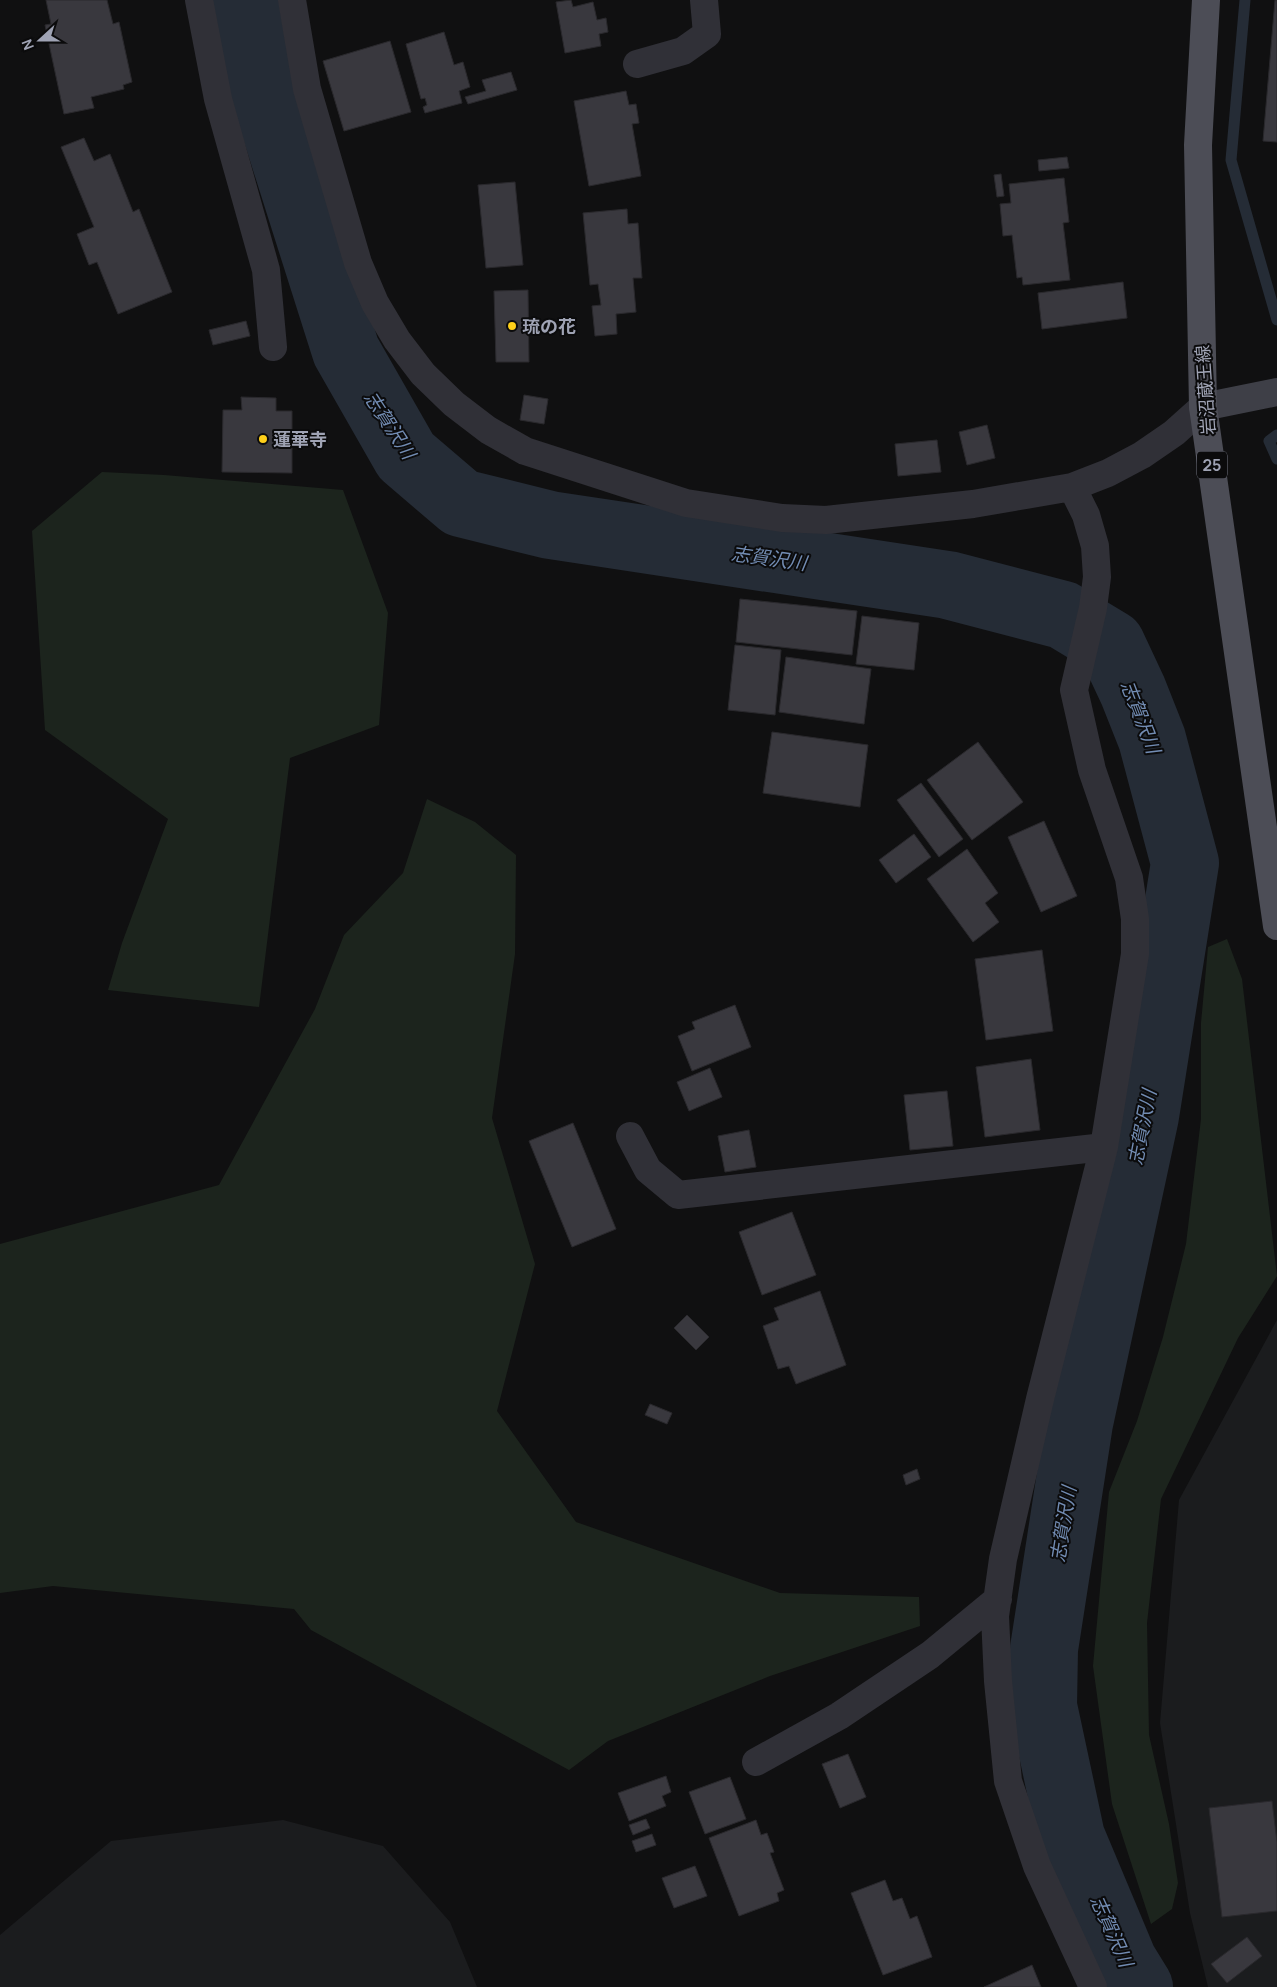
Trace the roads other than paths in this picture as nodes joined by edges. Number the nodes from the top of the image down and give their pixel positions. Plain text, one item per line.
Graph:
1 (199, 0) edge
2 (292, 0) edge
3 (704, 0) edge
4 (1206, 0) edge
5 (637, 64) dead end
6 (273, 347) dead end
7 (1277, 392) edge
8 (1203, 407) junction
9 (1072, 487) junction
10 (1277, 926) edge
11 (630, 1136) dead end
12 (1104, 1147) junction
13 (998, 1599) junction
14 (756, 1762) dead end
15 (1093, 1987) edge

1 - 6 street
2 - 9 street
3 - 5 street
4 - 8 main road, 岩沼蔵王線 / 25
7 - 8 street
8 - 9 street
8 - 10 main road, 岩沼蔵王線 / 25
9 - 12 street
11 - 12 street
12 - 13 street
13 - 14 street
13 - 15 street

